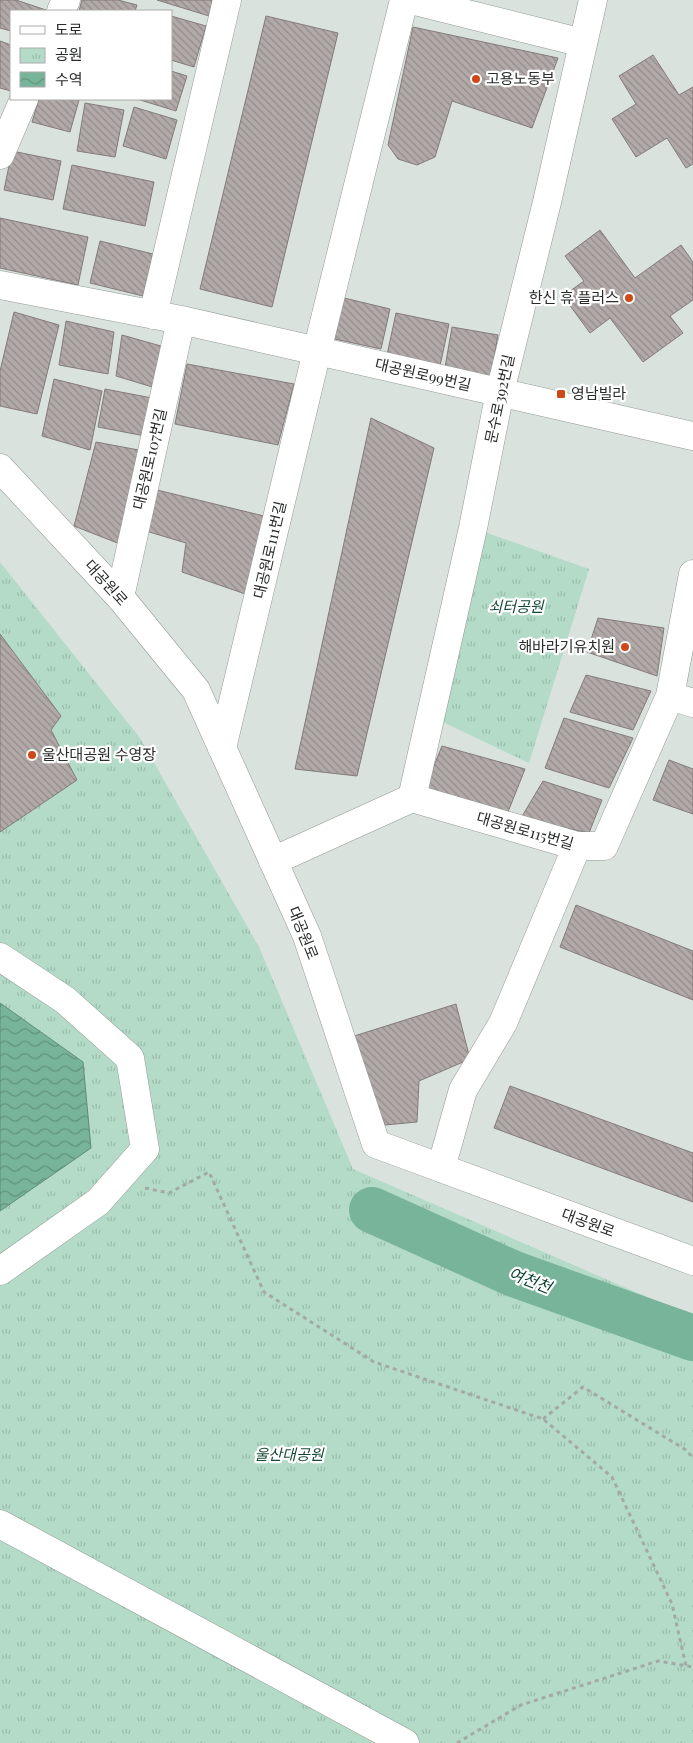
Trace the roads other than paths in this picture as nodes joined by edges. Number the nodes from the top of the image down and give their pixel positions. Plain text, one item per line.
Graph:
1 (227, 0) edge
2 (404, 0) edge
3 (411, 0) edge
4 (593, 0) edge
5 (583, 43) junction
6 (24, 100) edge
7 (0, 155) edge
8 (0, 285) edge
9 (153, 315) junction
10 (181, 320) junction
11 (317, 351) junction
12 (500, 392) junction
13 (693, 436) edge
14 (0, 468) edge
15 (693, 574) edge
16 (120, 597) junction
17 (682, 699) edge
18 (222, 748) junction
19 (412, 798) junction
20 (577, 846) junction
21 (273, 861) junction
22 (0, 957) edge
23 (440, 1168) junction
24 (693, 1261) edge
25 (0, 1272) edge
26 (0, 1524) edge
27 (405, 1743) edge

1 - 9 street
2 - 11 street, 대공원로111번길
3 - 5 street
4 - 5 street, 문수로392번길
5 - 12 street, 문수로392번길
6 - 7 street
8 - 9 street, 대공원로99번길
9 - 10 street, 대공원로99번길
10 - 11 street, 대공원로99번길
10 - 16 street, 대공원로107번길
11 - 12 street, 대공원로99번길
11 - 18 street, 대공원로111번길
12 - 13 street, 대공원로99번길
12 - 19 street, 문수로392번길
14 - 16 street, 대공원로
15 - 17 street
16 - 18 street, 대공원로
17 - 20 street, 대공원로115번길
18 - 21 street, 대공원로
19 - 20 street, 대공원로115번길
19 - 21 street
20 - 23 street
21 - 23 street, 대공원로
22 - 25 street
23 - 24 street, 대공원로
26 - 27 street

